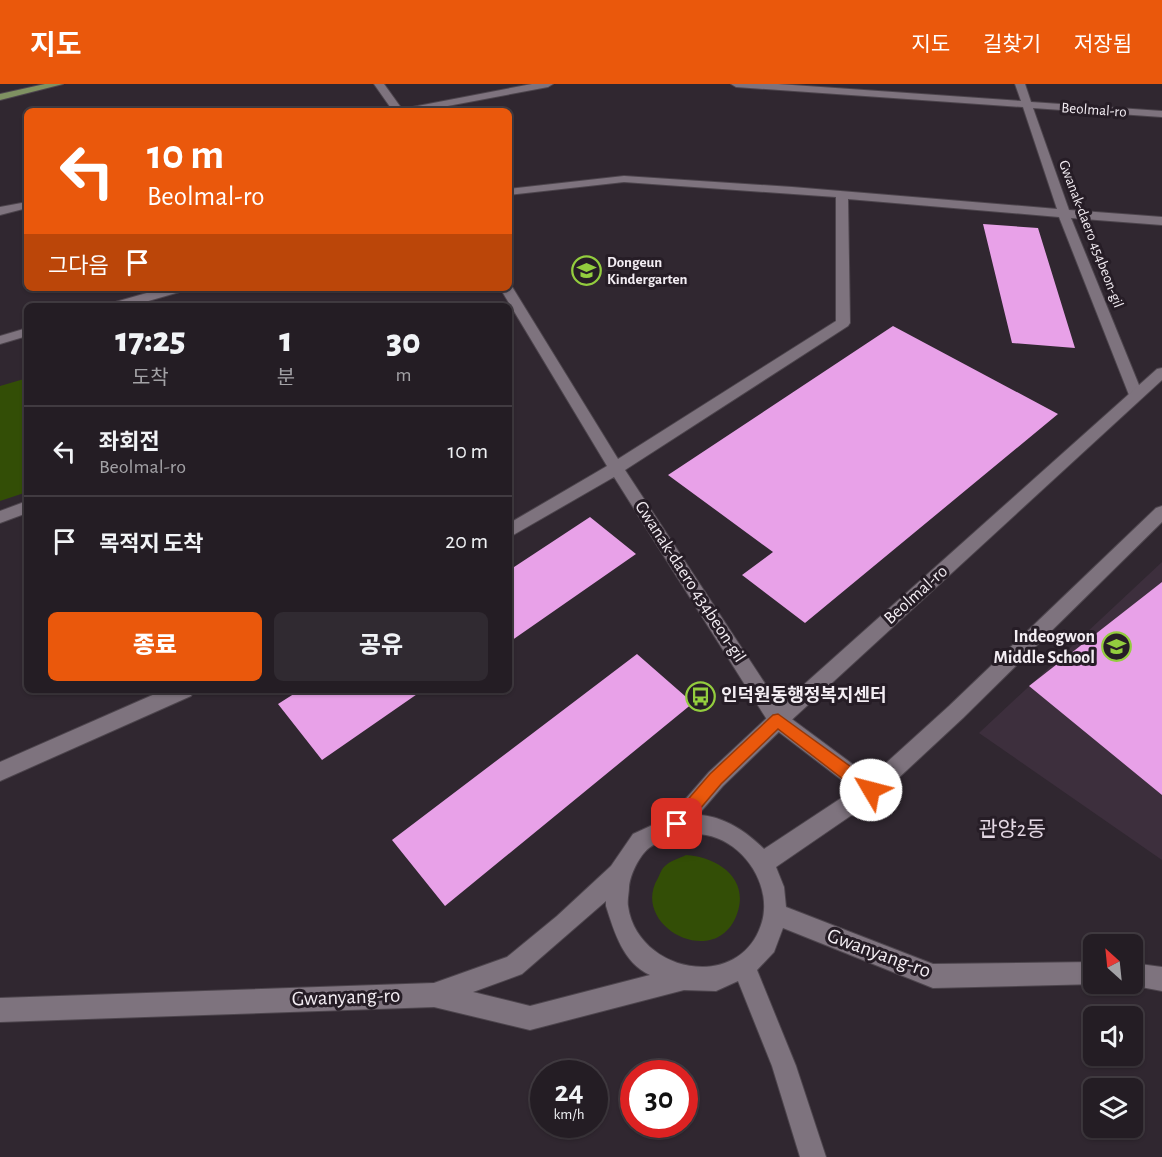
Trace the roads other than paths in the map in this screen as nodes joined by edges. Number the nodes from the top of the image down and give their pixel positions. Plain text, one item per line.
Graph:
1 (58, 84) edge
2 (379, 84) edge
3 (548, 84) edge
4 (736, 84) edge
5 (1020, 84) edge
6 (0, 97) edge
7 (1027, 105) junction
8 (396, 108) edge
9 (421, 108) edge
10 (1162, 114) edge
11 (512, 192) edge
12 (842, 195) junction
13 (24, 206) edge
14 (0, 211) edge
15 (1064, 214) junction
16 (1162, 221) edge
17 (168, 291) edge
18 (508, 291) edge
19 (127, 303) edge
20 (24, 333) edge
21 (0, 340) edge
22 (1162, 372) edge
23 (1136, 395) junction
24 (616, 468) junction
25 (24, 508) edge
26 (1162, 512) edge
27 (0, 517) edge
28 (512, 530) edge
29 (177, 693) edge
30 (778, 720) junction
31 (0, 772) edge
32 (871, 790) junction
33 (677, 824) junction
34 (763, 863) junction
35 (619, 874) junction
36 (776, 914) junction
37 (744, 967) junction
38 (1083, 974) edge
39 (1143, 976) edge
40 (684, 978) junction
41 (1162, 979) edge
42 (434, 995) junction
43 (0, 1010) edge
44 (813, 1157) edge

1 - 6 main road
2 - 8 street
3 - 9 street
4 - 7 street
5 - 7 street, Gwanak-daero 454beon-gil
7 - 10 street, Beolmal-ro
7 - 15 street, Gwanak-daero 454beon-gil
11 - 12 street
12 - 15 street
12 - 24 street
13 - 14 street
15 - 16 street
15 - 23 street, Gwanak-daero 454beon-gil
17 - 19 street
18 - 24 street, Gwanak-daero 434beon-gil
20 - 21 street
22 - 23 street, Beolmal-ro
23 - 30 street, Beolmal-ro
24 - 28 street
24 - 30 street, Gwanak-daero 434beon-gil
25 - 27 street
26 - 32 street
29 - 31 street
30 - 32 street, Gwanak-daero 434beon-gil
30 - 33 street, Beolmal-ro
32 - 34 street
33 - 34 street
33 - 35 street
34 - 36 street
35 - 40 street
35 - 42 street
36 - 37 street
36 - 38 street, Gwanyang-ro
37 - 40 street
37 - 44 street
39 - 41 street
40 - 42 street, Gwanyang-ro
42 - 43 street, Gwanyang-ro

